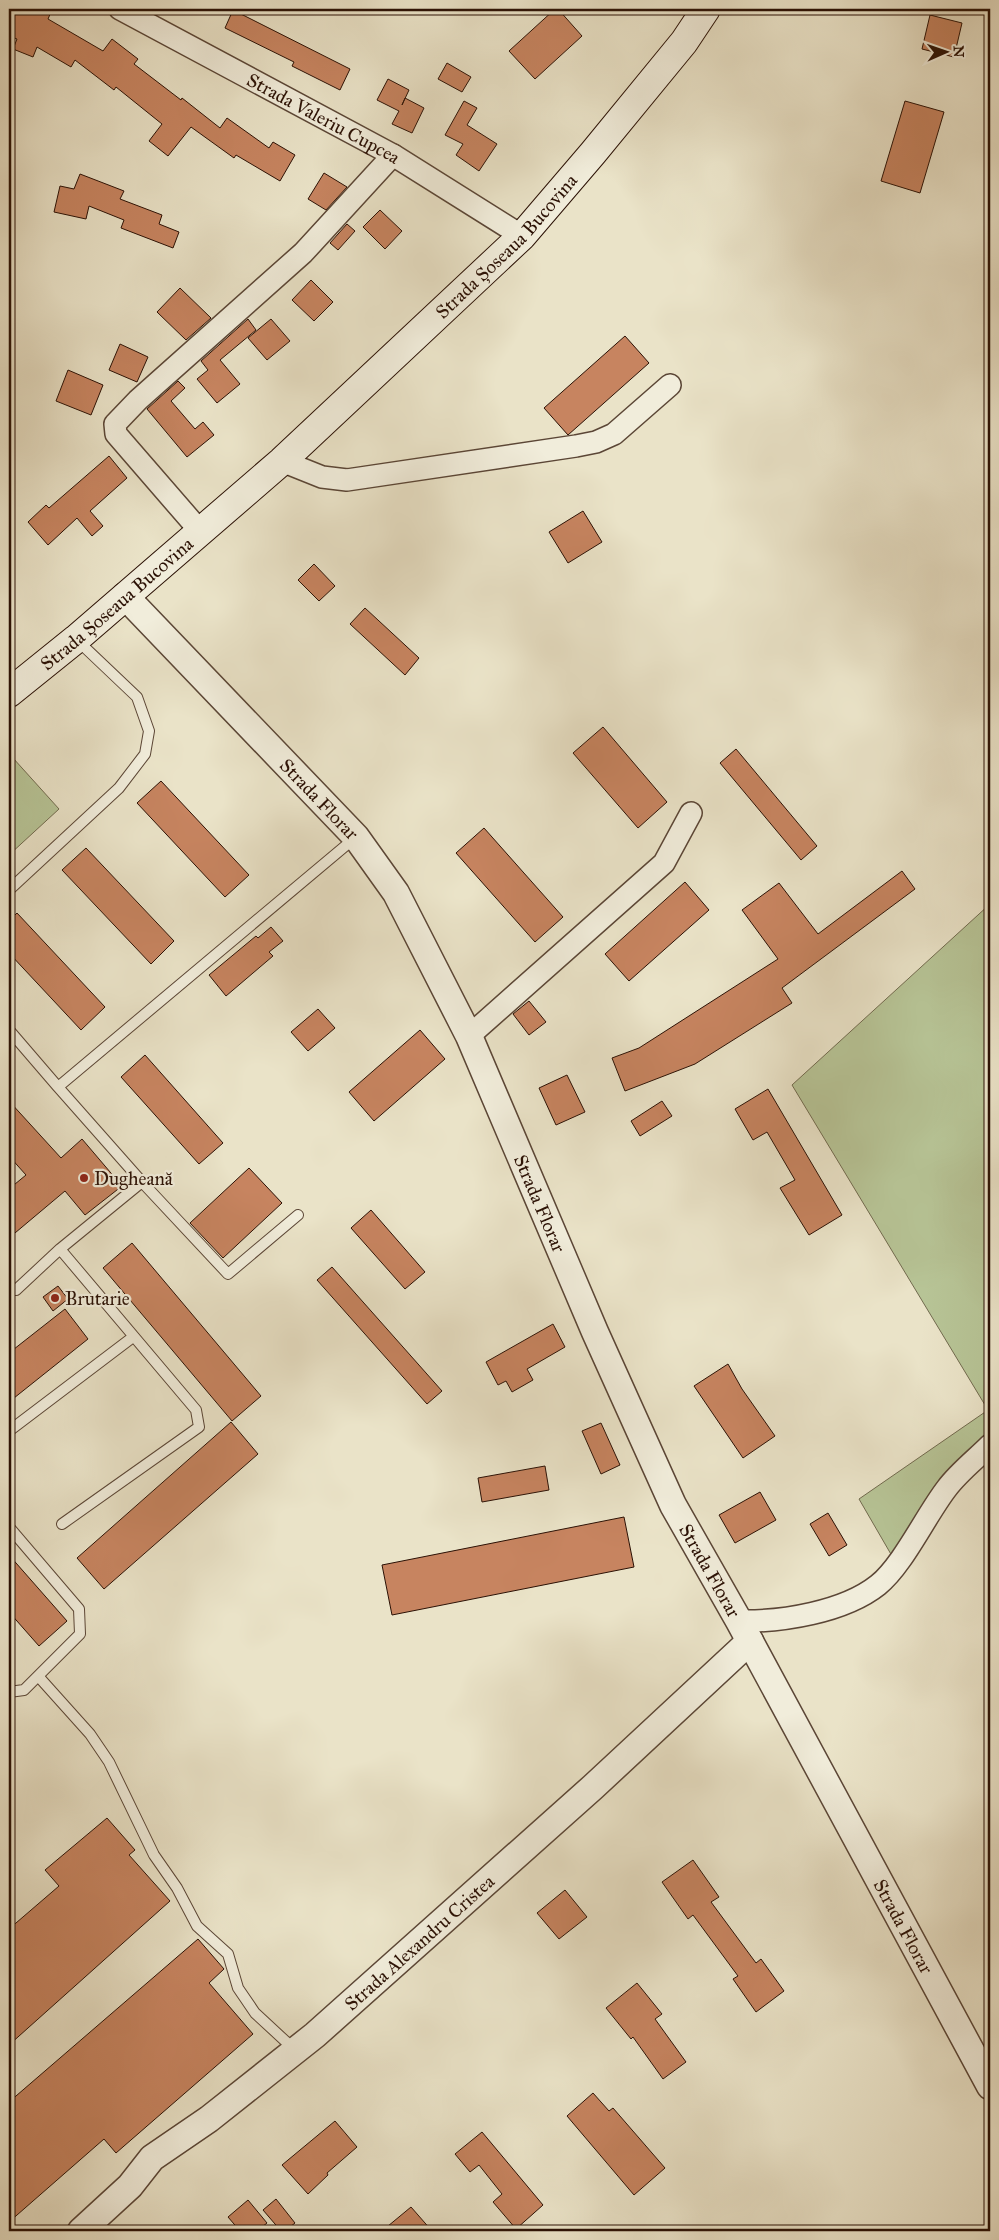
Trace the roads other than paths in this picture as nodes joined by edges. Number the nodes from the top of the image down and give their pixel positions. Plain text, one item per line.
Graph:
1 (120, 9) edge
2 (706, 9) edge
3 (393, 156) junction
4 (522, 236) junction
5 (670, 385) dead end
6 (282, 461) junction
7 (200, 531) junction
8 (125, 596) junction
9 (76, 639) junction
10 (9, 693) edge
11 (691, 813) dead end
12 (356, 837) junction
13 (9, 890) edge
14 (9, 1030) edge
15 (469, 1036) junction
16 (58, 1087) junction
17 (142, 1182) junction
18 (298, 1215) dead end
19 (60, 1249) junction
20 (16, 1290) dead end
21 (133, 1337) junction
22 (9, 1431) edge
23 (990, 1445) edge
24 (62, 1524) dead end
25 (9, 1527) edge
26 (745, 1631) junction
27 (38, 1676) junction
28 (9, 1692) edge
29 (295, 2050) junction
30 (990, 2086) edge
31 (81, 2231) edge

1 - 3 street, Strada Valeriu Cupcea
2 - 4 main road, Strada Șoseaua Bucovina
3 - 4 street, Strada Valeriu Cupcea
3 - 7 street, Strada Șoseaua Bucovina
4 - 6 main road, Strada Șoseaua Bucovina
5 - 6 street
6 - 7 main road, Strada Șoseaua Bucovina
7 - 8 main road, Strada Șoseaua Bucovina
8 - 9 main road, Strada Șoseaua Bucovina
8 - 12 street, Strada Florar
9 - 10 main road, Strada Șoseaua Bucovina
9 - 13 lane
11 - 15 street
12 - 15 street, Strada Florar
12 - 16 lane
14 - 16 lane
15 - 26 street, Strada Florar
16 - 17 lane
17 - 18 lane
17 - 19 lane
19 - 20 lane
19 - 21 lane
21 - 22 lane
21 - 24 lane
23 - 26 street
25 - 27 lane
26 - 29 street, Strada Alexandru Cristea
26 - 30 street, Strada Florar
27 - 28 lane
27 - 29 lane
29 - 31 street, Strada Alexandru Cristea

